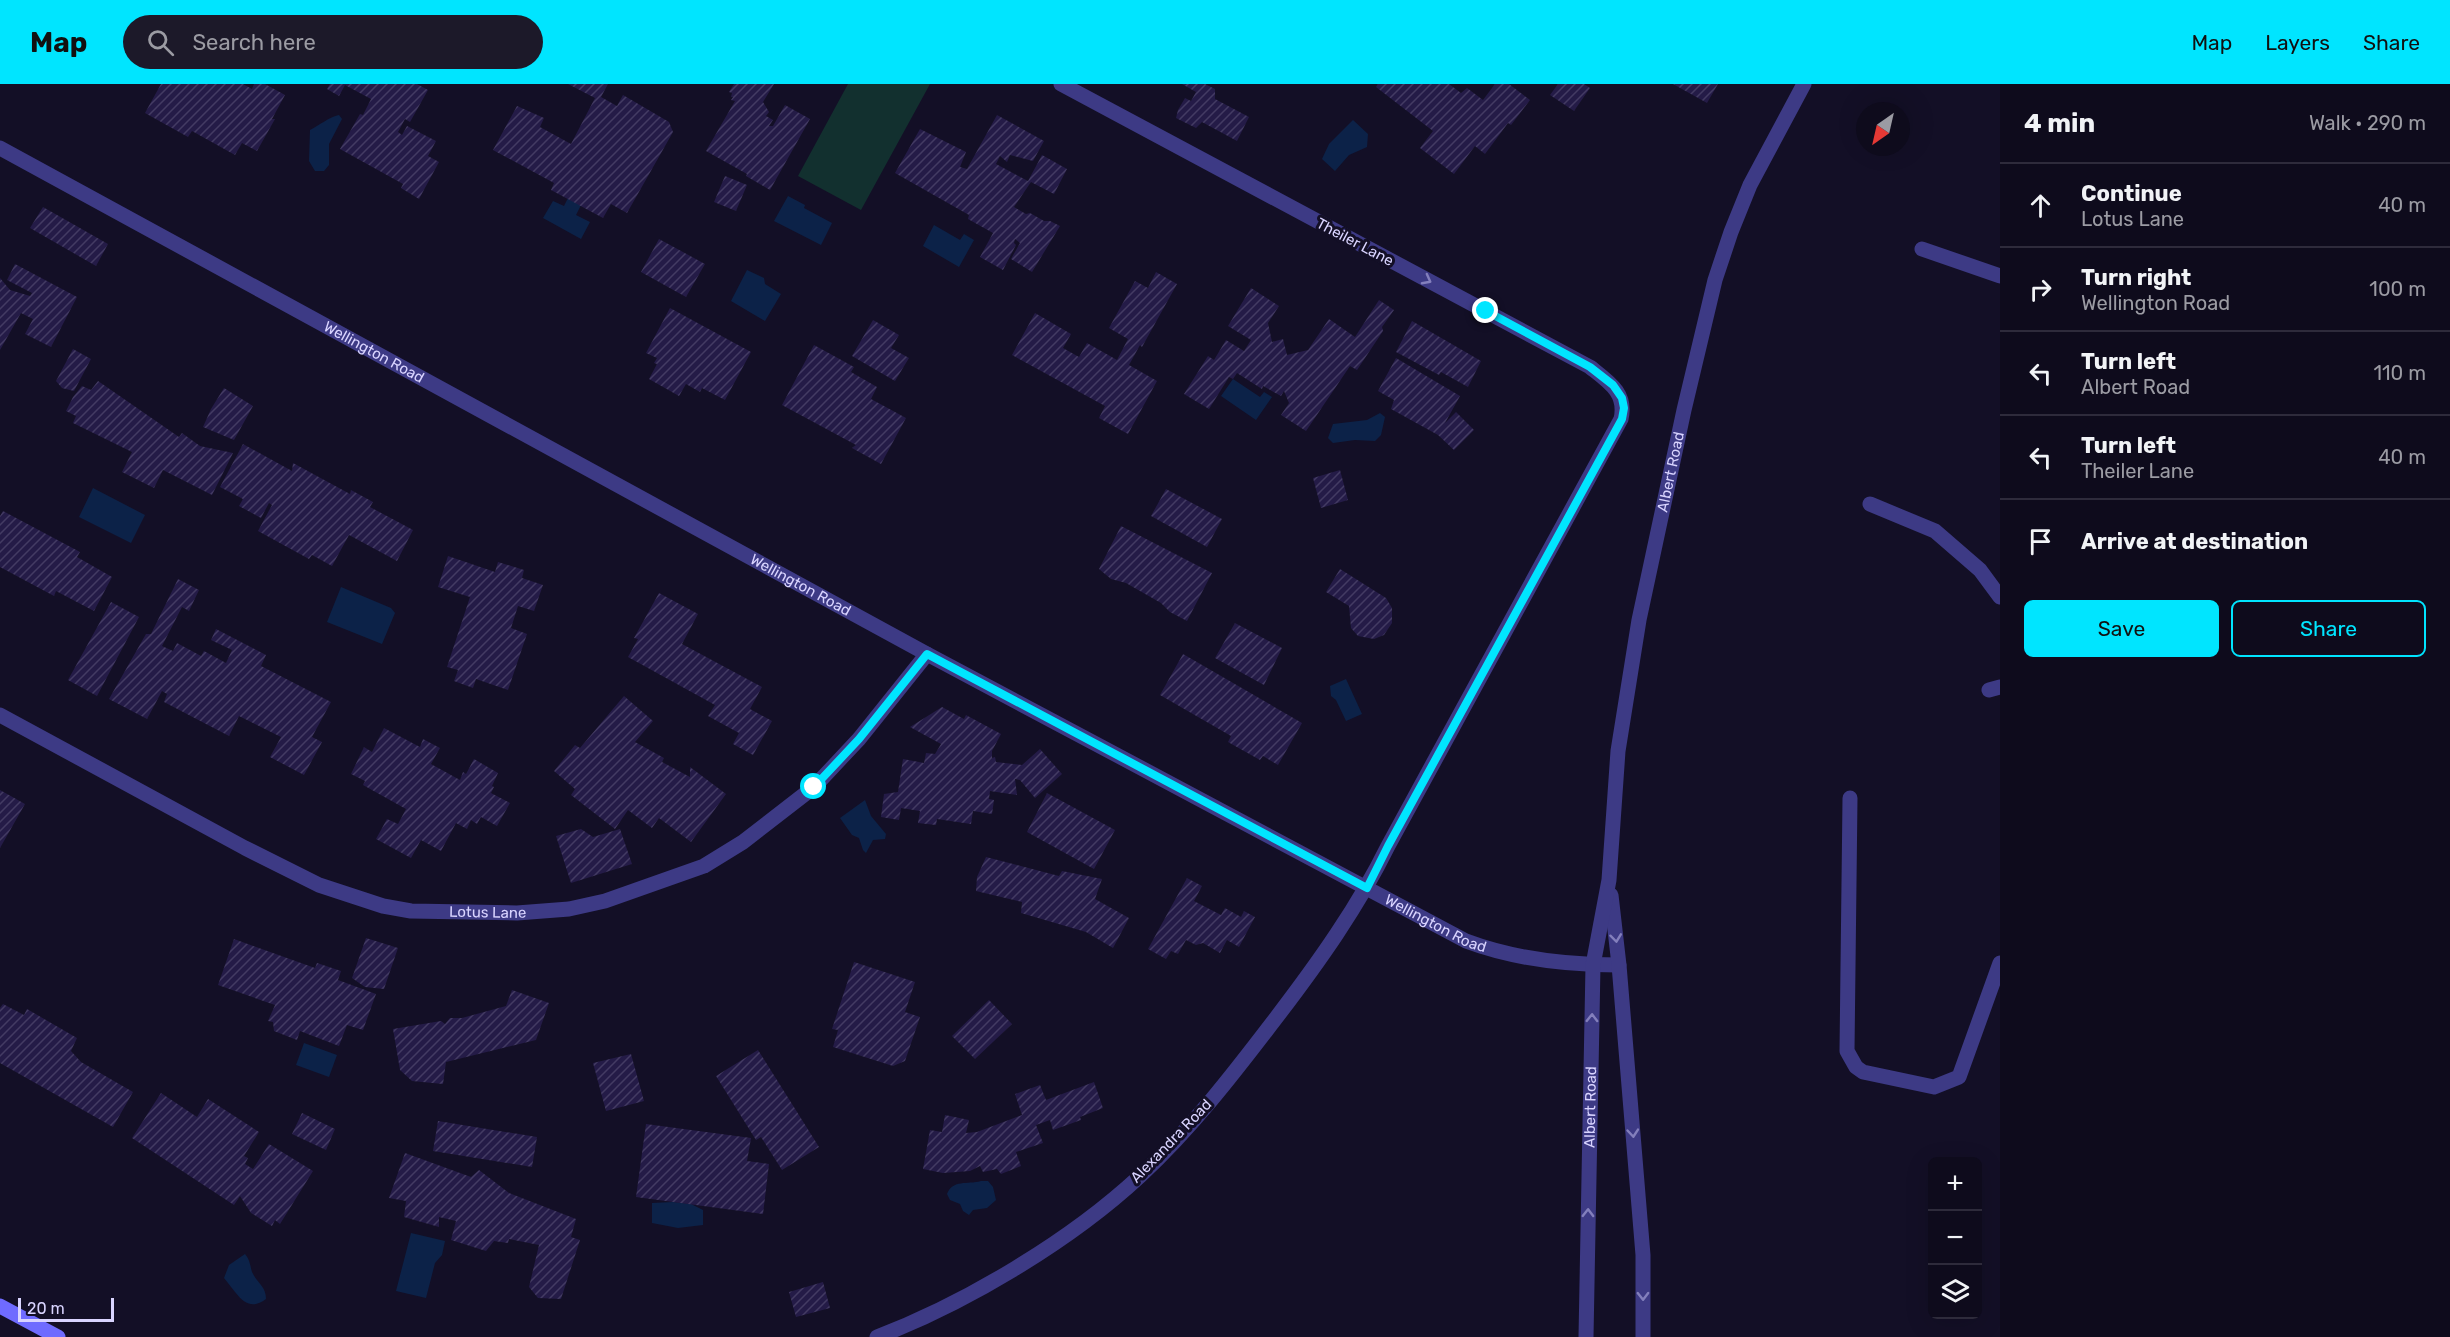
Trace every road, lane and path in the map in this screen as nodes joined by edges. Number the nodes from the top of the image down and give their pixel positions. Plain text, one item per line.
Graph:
1 (1061, 84) edge
2 (1804, 84) edge
3 (0, 148) edge
4 (1922, 249) dead end
5 (2000, 276) edge
6 (1870, 504) dead end
7 (2000, 597) edge
8 (927, 654) junction
9 (0, 715) edge
10 (1850, 798) dead end
11 (1609, 880) junction
12 (1367, 888) junction
13 (2000, 963) edge
14 (1620, 964) junction
15 (1593, 965) junction
16 (0, 1306) edge
17 (57, 1337) edge
18 (877, 1337) edge
19 (1586, 1337) edge
20 (1644, 1337) edge

1 -> 12 street, Theiler Lane
2 - 11 street, Albert Road
3 - 8 street, Wellington Road
4 - 5 street
6 - 7 street
8 - 9 street, Lotus Lane
8 - 12 street, Wellington Road
10 - 13 street
11 -> 14 street, Albert Road
11 - 15 street, Albert Road
12 - 15 street, Wellington Road
12 - 18 street, Alexandra Road
14 - 15 street, Wellington Road
14 -> 20 street, Albert Road
19 -> 15 street, Albert Road
16 - 17 main road

